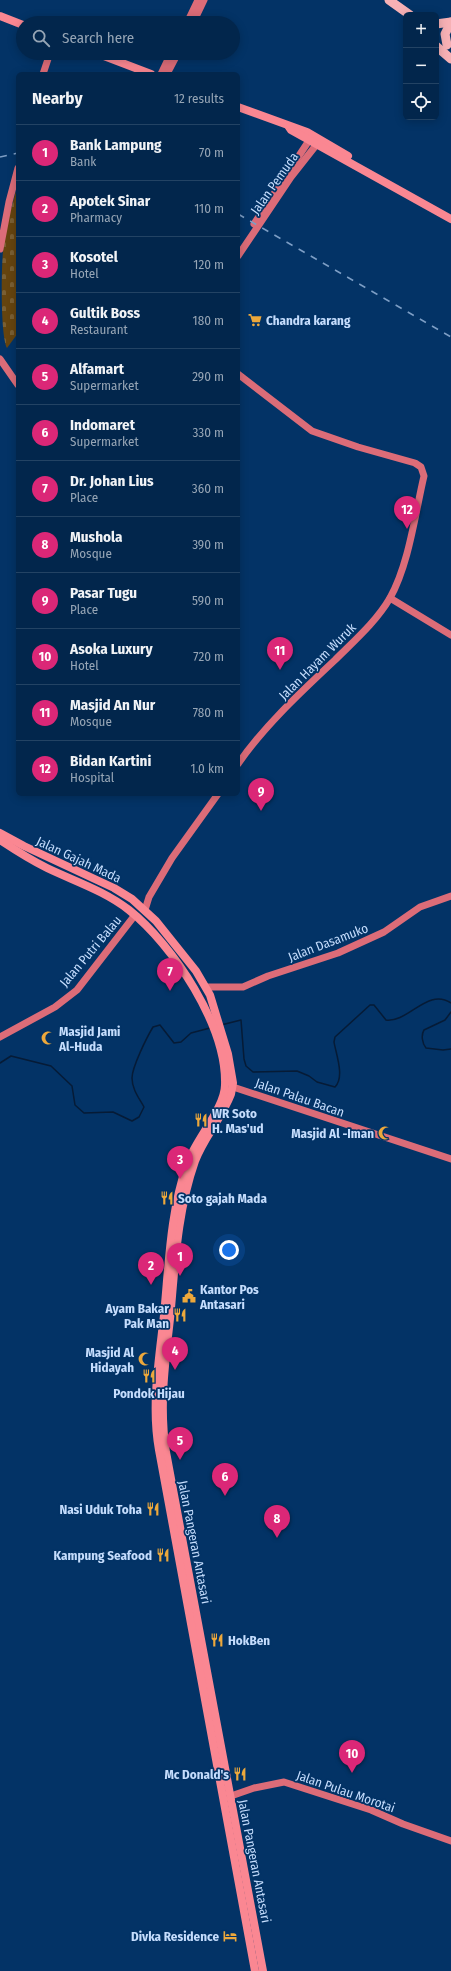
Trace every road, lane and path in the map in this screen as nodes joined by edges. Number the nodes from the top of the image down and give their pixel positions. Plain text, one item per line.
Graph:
1 (198, 0) edge
2 (204, 0) edge
3 (391, 1) edge
4 (406, 12) edge
5 (0, 16) edge
6 (190, 16) edge
7 (196, 16) edge
8 (403, 18) edge
9 (16, 22) edge
10 (451, 22) edge
11 (439, 24) edge
12 (439, 38) edge
13 (449, 47) edge
14 (438, 48) edge
15 (451, 59) edge
16 (48, 60) edge
17 (114, 60) edge
18 (168, 60) edge
19 (174, 60) edge
20 (44, 72) edge
21 (146, 72) edge
22 (162, 72) edge
23 (168, 72) edge
24 (240, 108) edge
25 (289, 127) junction
26 (313, 142) junction
27 (374, 175) junction
28 (16, 176) edge
29 (267, 208) junction
30 (451, 219) edge
31 (240, 245) edge
32 (0, 249) edge
33 (240, 253) edge
34 (0, 360) edge
35 (240, 376) edge
36 (16, 382) edge
37 (390, 598) junction
38 (451, 636) edge
39 (240, 762) edge
40 (217, 796) edge
41 (0, 832) edge
42 (0, 840) edge
43 (41, 854) junction
44 (36, 862) junction
45 (49, 863) junction
46 (114, 888) junction
47 (451, 896) edge
48 (109, 897) junction
49 (130, 897) junction
50 (149, 897) junction
51 (122, 904) junction
52 (145, 910) junction
53 (135, 915) junction
54 (169, 937) junction
55 (162, 944) junction
56 (178, 947) junction
57 (169, 954) junction
58 (206, 987) junction
59 (214, 1020) junction
60 (0, 1037) edge
61 (233, 1087) junction
62 (451, 1159) edge
63 (187, 1584) junction
64 (189, 1595) junction
65 (231, 1796) junction
66 (451, 1841) edge
67 (255, 1971) edge
68 (263, 1971) edge

1 - 6 street
2 - 7 street
3 - 4 highway
3 - 8 highway
5 - 9 main road
10 - 11 highway
10 - 13 highway
12 - 13 highway
14 - 15 highway
16 - 20 street
17 - 21 main road
18 - 22 street
19 - 23 street
24 - 25 main road
25 - 26 main road
25 - 27 main road
26 - 27 main road
26 - 29 street, Jalan Pemuda
27 - 30 main road
28 - 32 street
29 - 31 street, Jalan Pemuda
29 - 33 street, Jalan Pemuda
34 - 36 street
35 - 37 street, Jalan Hayam Wuruk
37 - 38 street
37 - 39 street, Jalan Hayam Wuruk
40 - 50 street
41 - 43 main road, Jalan Gajah Mada
42 - 44 main road, Jalan Gajah Mada
43 - 45 main road
43 - 46 main road, Jalan Gajah Mada
44 - 45 main road
44 - 48 main road, Jalan Gajah Mada
45 - 59 main road
46 - 48 main road
46 - 49 main road, Jalan Gajah Mada
47 - 58 street, Jalan Dasamuko
48 - 51 main road, Jalan Gajah Mada
49 - 50 street
49 - 51 main road
49 - 52 main road, Jalan Gajah Mada
50 - 52 street
51 - 53 main road, Jalan Gajah Mada
52 - 54 main road, Jalan Pangeran Antasari
53 - 55 main road, Jalan Pangeran Antasari
53 - 60 street, Jalan Putri Balau
54 - 55 main road
54 - 56 main road, Jalan Pangeran Antasari
55 - 57 main road, Jalan Pangeran Antasari
56 - 57 main road
56 - 58 main road, Jalan Pangeran Antasari
57 - 59 main road, Jalan Pangeran Antasari
58 - 59 main road, Jalan Pangeran Antasari
59 - 61 main road, Jalan Pangeran Antasari
59 - 63 main road, Jalan Pangeran Antasari
61 - 62 street, Jalan Palau Bacan
61 - 63 main road, Jalan Pangeran Antasari
63 - 64 main road, Jalan Pangeran Antasari
64 - 65 main road, Jalan Pangeran Antasari
64 - 67 main road, Jalan Pangeran Antasari
65 - 66 street, Jalan Pulau Morotai
65 - 68 main road, Jalan Pangeran Antasari

